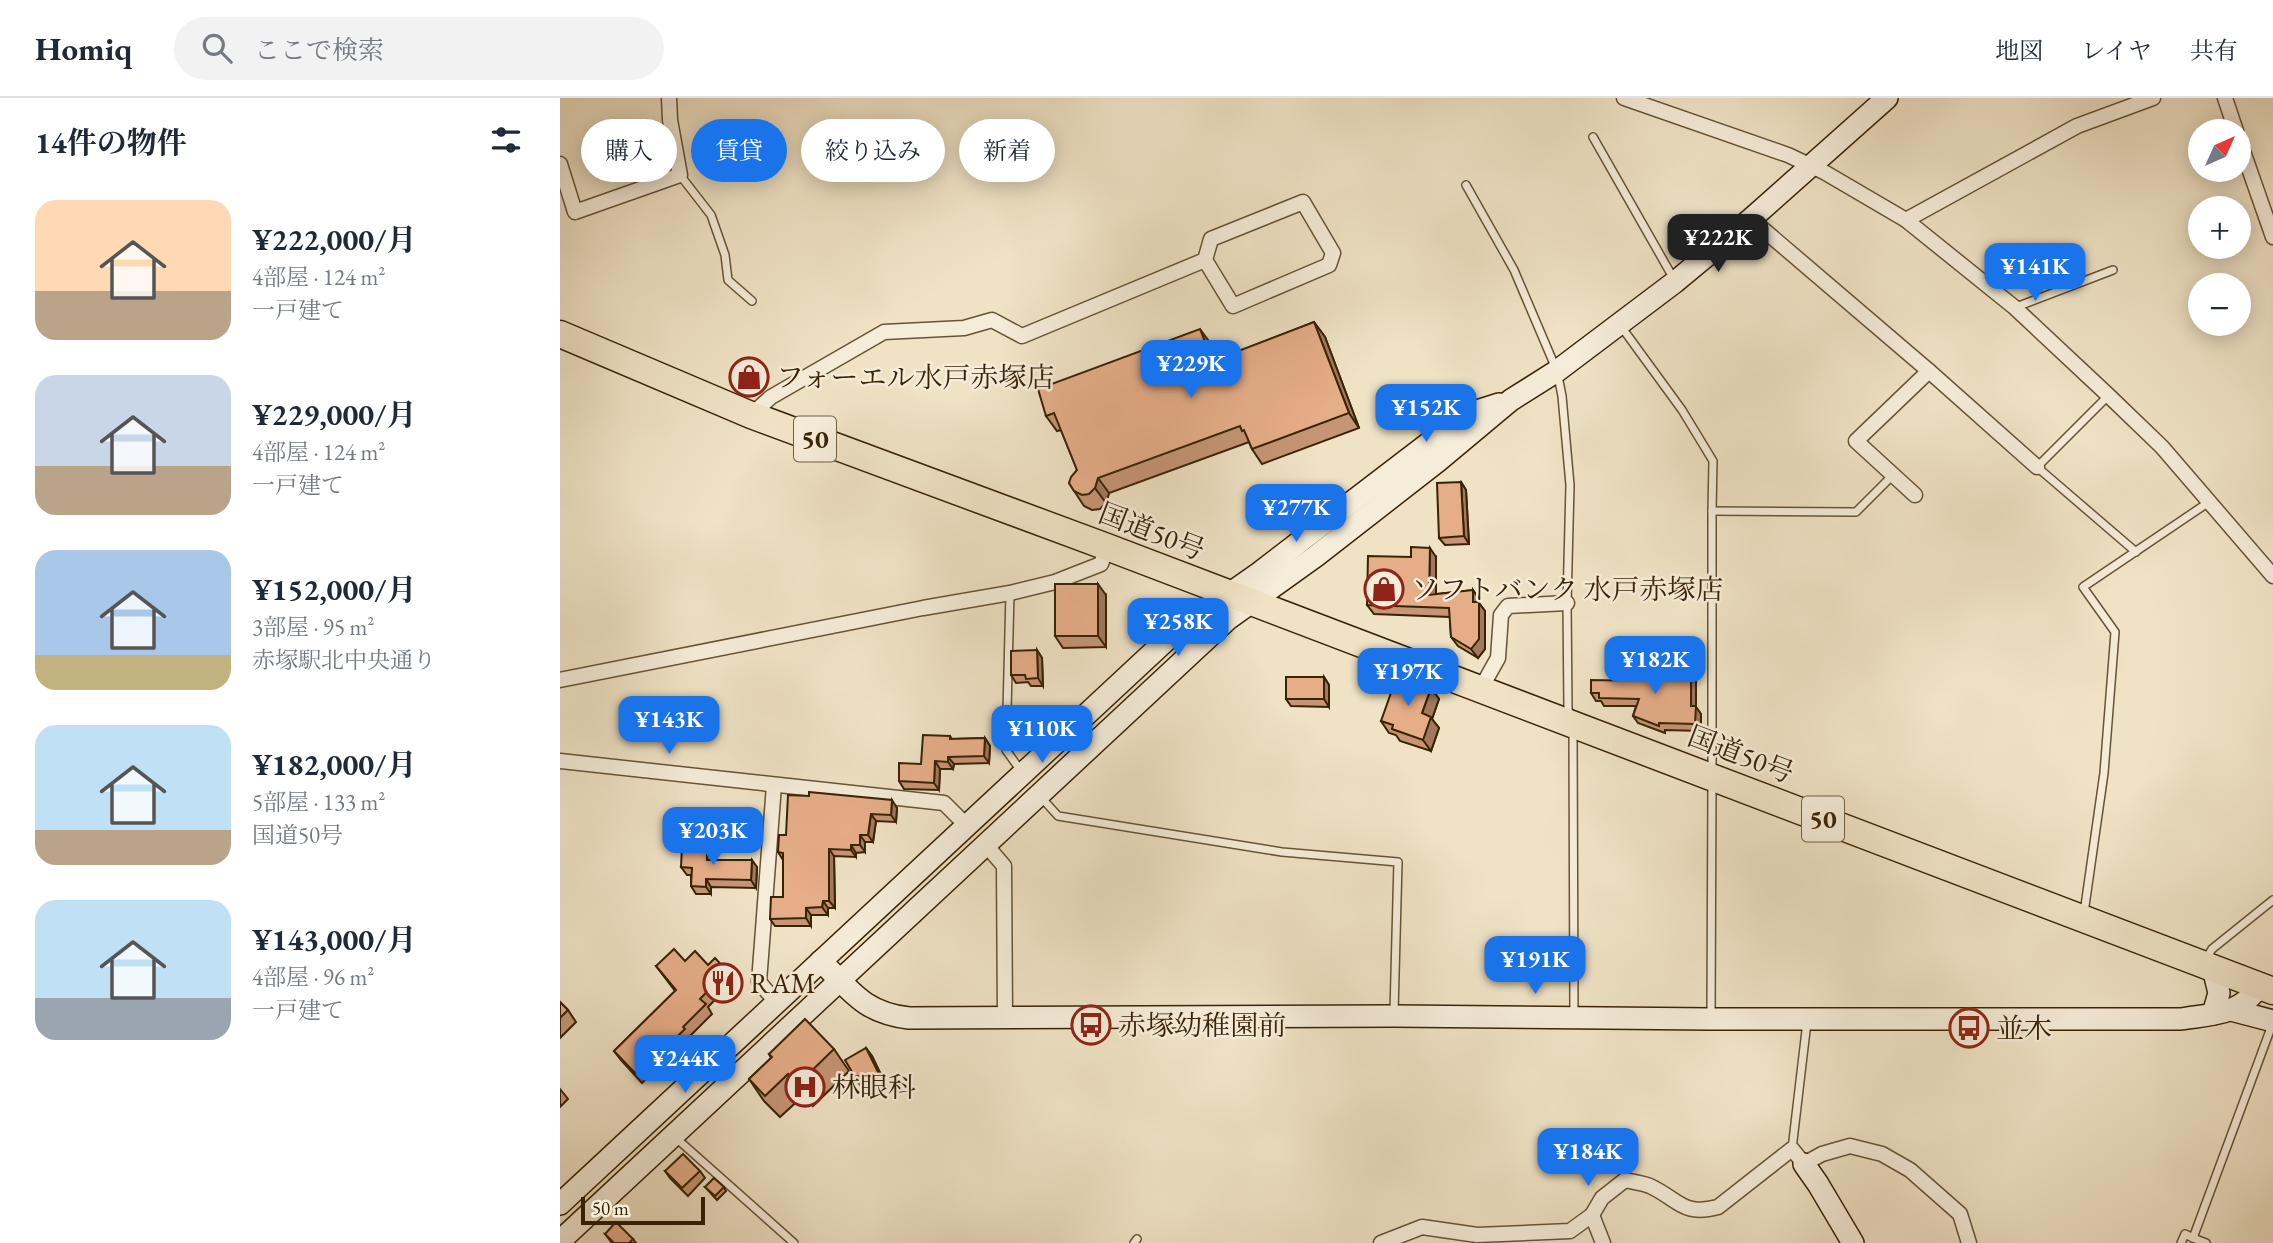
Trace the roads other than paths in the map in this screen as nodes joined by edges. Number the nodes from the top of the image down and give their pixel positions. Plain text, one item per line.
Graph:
1 (669, 98) edge
2 (1625, 98) edge
3 (1887, 98) edge
4 (2153, 98) edge
5 (2225, 98) edge
6 (2232, 119) edge
7 (1593, 136) dead end
8 (560, 164) edge
9 (1811, 166) junction
10 (2251, 174) edge
11 (680, 175) junction
12 (1466, 185) dead end
13 (1751, 219) junction
14 (1906, 220) junction
15 (2273, 237) edge
16 (1205, 260) junction
17 (2113, 270) dead end
18 (1675, 282) junction
19 (752, 301) dead end
20 (2014, 307) junction
21 (1619, 325) junction
22 (560, 334) edge
23 (1557, 371) junction
24 (1929, 371) junction
25 (2108, 395) junction
26 (751, 415) junction
27 (2037, 467) junction
28 (1893, 475) junction
29 (1915, 495) dead end
30 (2209, 502) junction
31 (1712, 511) junction
32 (1107, 547) junction
33 (2136, 552) junction
34 (2273, 576) edge
35 (1010, 593) junction
36 (1239, 598) junction
37 (1567, 603) junction
38 (560, 680) edge
39 (1480, 690) junction
40 (1573, 724) junction
41 (560, 761) edge
42 (1023, 775) junction
43 (1712, 777) junction
44 (774, 785) junction
45 (1040, 796) junction
46 (967, 826) junction
47 (986, 845) junction
48 (2273, 900) edge
49 (2084, 918) junction
50 (821, 961) junction
51 (2208, 966) junction
52 (840, 980) junction
53 (2266, 989) edge
54 (776, 1002) junction
55 (2222, 1012) junction
56 (1394, 1016) junction
57 (1574, 1017) junction
58 (1005, 1018) junction
59 (1807, 1018) junction
60 (1711, 1019) junction
61 (2273, 1021) edge
62 (673, 1135) junction
63 (1798, 1156) junction
64 (560, 1204) edge
65 (1591, 1215) junction
66 (2193, 1238) junction
67 (560, 1241) edge
68 (794, 1243) edge
69 (1381, 1243) edge
70 (1603, 1243) edge
71 (1853, 1243) edge
72 (1969, 1243) edge
73 (2181, 1243) edge
74 (2206, 1243) edge

1 - 11 street
2 - 9 street
3 - 9 street
4 - 14 street
5 - 6 street
7 - 18 lane
8 - 11 street
9 - 13 street
9 - 14 street
10 - 15 street
11 - 19 lane
12 - 23 lane
13 - 18 street
13 - 24 street
14 - 20 street
16 - 16 street
16 - 26 street
17 - 20 lane
18 - 21 street
20 - 25 street
21 - 23 street
21 - 31 lane
22 - 26 highway, 国道50号 / 50
23 - 36 street
23 - 37 lane
24 - 27 street
24 - 28 street
25 - 27 lane
25 - 30 street
26 - 32 highway, 国道50号 / 50
27 - 33 lane
28 - 29 street
28 - 31 lane
30 - 33 lane
30 - 34 street
31 - 43 lane
32 - 35 street
32 - 36 highway, 国道50号 / 50
33 - 49 lane
35 - 38 street
35 - 42 lane
36 - 39 highway, 国道50号 / 50
36 - 42 street
36 - 45 street
37 - 39 street
37 - 40 lane
39 - 40 highway, 国道50号 / 50
40 - 43 highway, 国道50号 / 50
40 - 57 lane
41 - 44 street
42 - 45 street
42 - 46 street
43 - 49 highway, 国道50号 / 50
43 - 60 lane
44 - 46 street
44 - 54 street
45 - 47 street
45 - 56 lane
46 - 50 street
47 - 52 street
47 - 58 street
48 - 51 lane
49 - 51 highway, 国道50号 / 50
50 - 52 street
50 - 54 street
51 - 53 highway, 国道50号 / 50
51 - 55 street
52 - 58 street
52 - 62 street
53 - 55 street
54 - 64 street
55 - 59 street
55 - 61 street
56 - 57 street
56 - 58 street
57 - 60 street
59 - 60 street
59 - 63 lane
61 - 66 lane
62 - 67 street
62 - 68 lane
63 - 65 street
63 - 71 street
63 - 72 street
65 - 69 street
65 - 70 street
66 - 73 lane
66 - 74 lane

